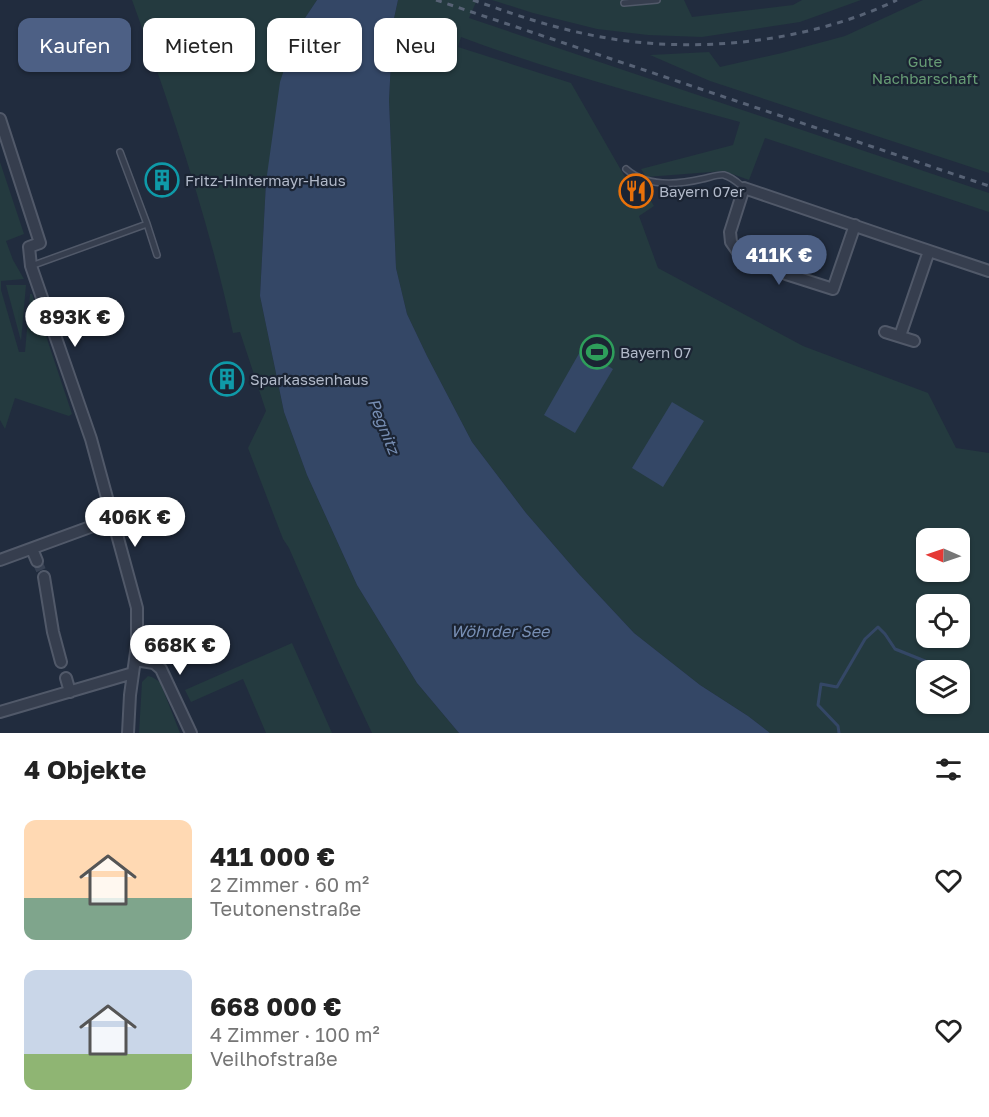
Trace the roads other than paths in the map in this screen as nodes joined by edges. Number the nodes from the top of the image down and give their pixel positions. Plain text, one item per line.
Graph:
1 (657, 0) edge
2 (624, 3) dead end
3 (0, 119) edge
4 (120, 152) dead end
5 (626, 169) dead end
6 (744, 188) junction
7 (147, 224) junction
8 (855, 225) junction
9 (929, 251) junction
10 (158, 255) dead end
11 (30, 266) junction
12 (989, 271) edge
13 (885, 332) dead end
14 (900, 336) junction
15 (914, 341) dead end
16 (112, 519) junction
17 (32, 549) junction
18 (0, 560) edge
19 (37, 561) tunnel mouth
20 (44, 577) tunnel mouth
21 (135, 660) junction
22 (61, 662) dead end
23 (133, 673) junction
24 (66, 678) dead end
25 (70, 692) junction
26 (0, 712) edge
27 (128, 733) edge
28 (191, 733) edge

1 - 2 lane
3 - 11 street
4 - 7 lane
5 - 6 lane
6 - 8 street
6 - 8 street
7 - 10 lane
7 - 11 lane
8 - 9 street
9 - 12 street
9 - 14 street
11 - 16 street
13 - 14 street
14 - 15 street
16 - 17 street
16 - 21 street
17 - 18 street
17 - 19 street
20 - 22 street
21 - 23 street
21 - 28 street
23 - 25 street
23 - 27 street
24 - 25 street
25 - 26 street

